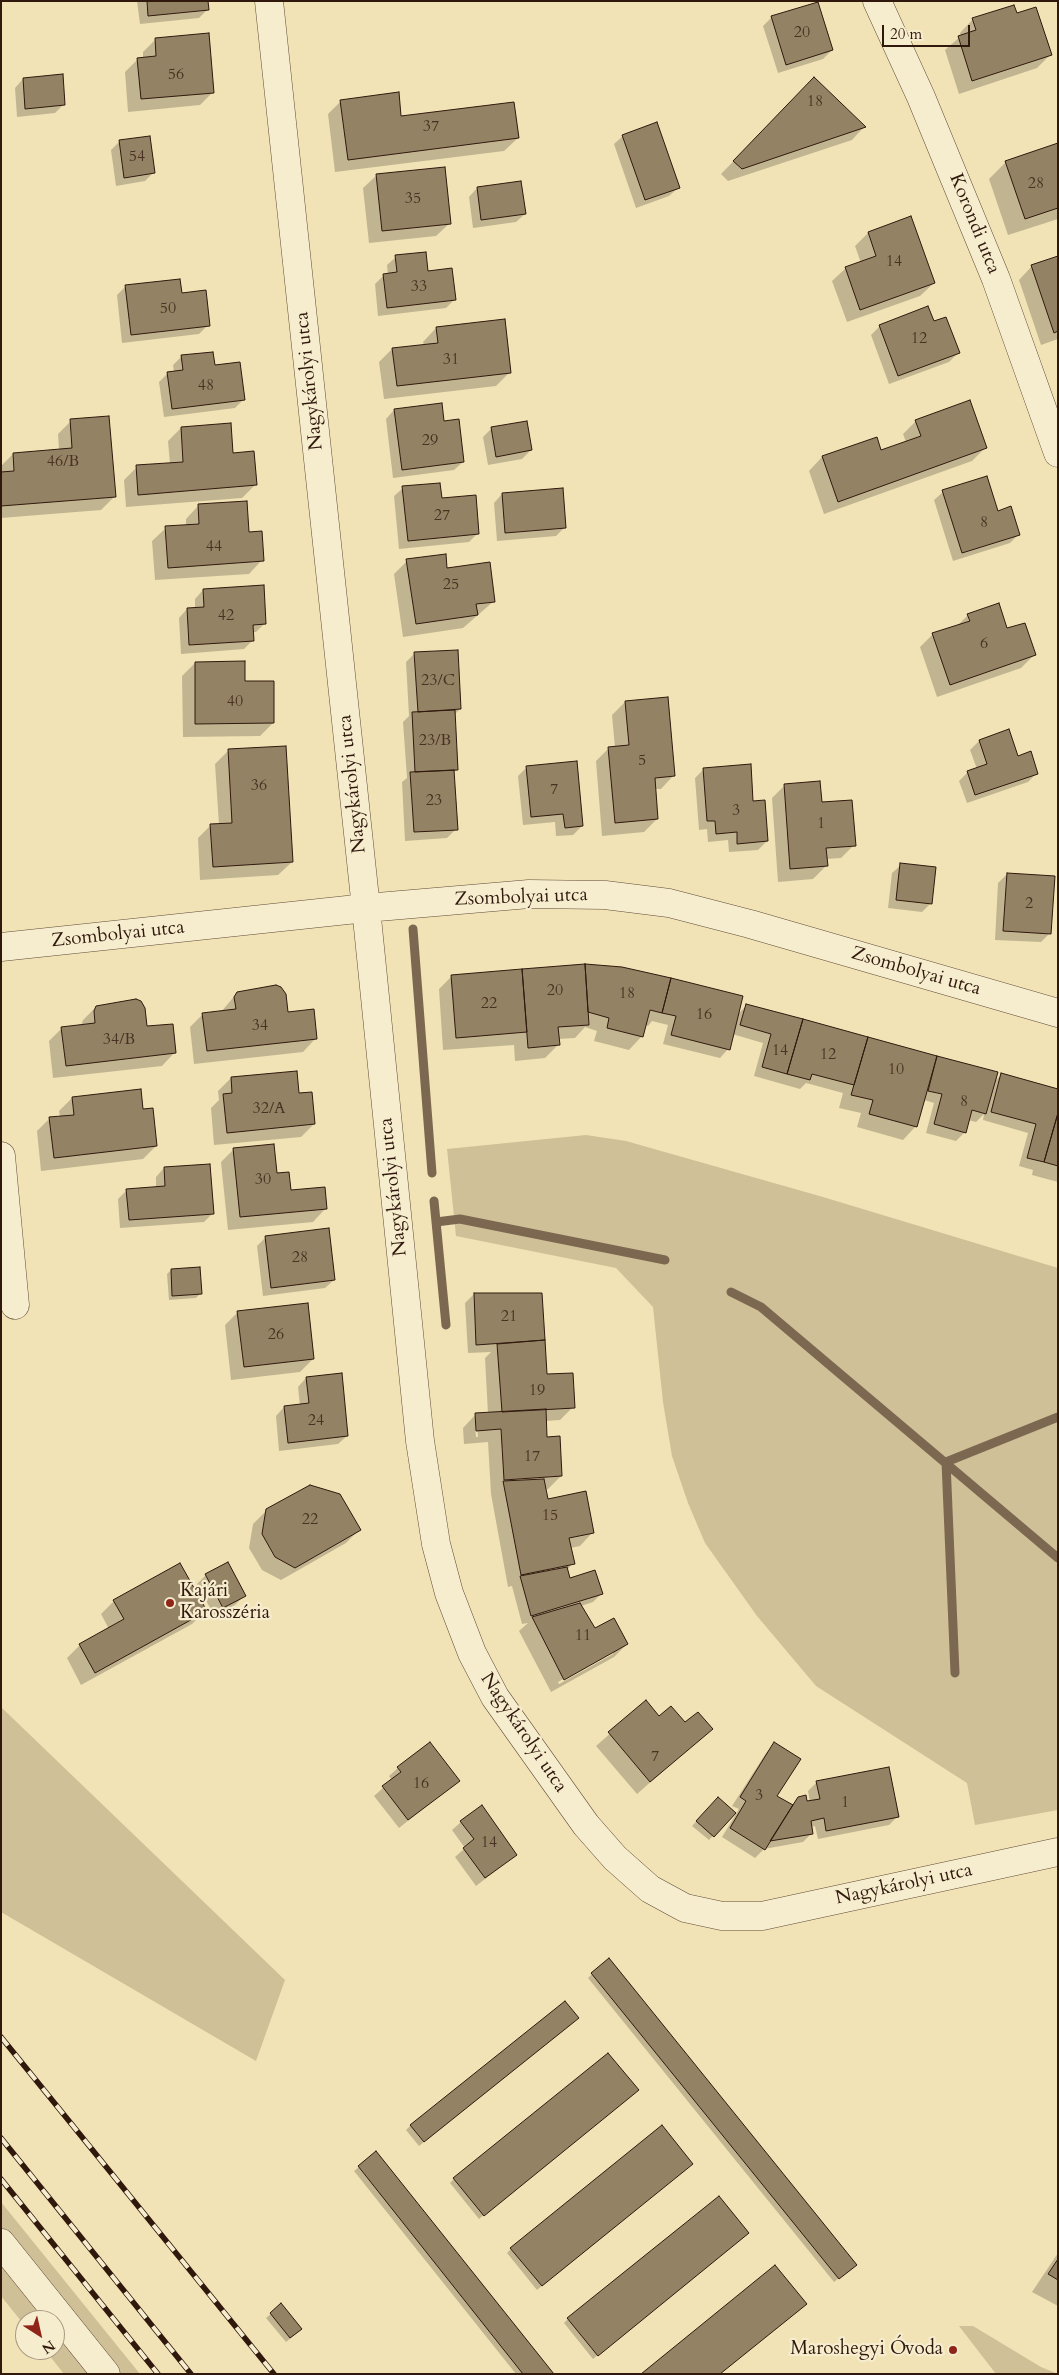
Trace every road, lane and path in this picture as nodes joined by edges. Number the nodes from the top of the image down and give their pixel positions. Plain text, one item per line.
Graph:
1 (269, 1) edge
2 (877, 1) edge
3 (1058, 453) edge
4 (366, 908) junction
5 (1, 947) edge
6 (1058, 1013) edge
7 (1, 1156) edge
8 (16, 1305) dead end
9 (1058, 1852) edge
10 (1, 2243) edge
11 (106, 2374) edge

1 - 4 street, Nagykárolyi utca
2 - 3 street, Korondi utca
4 - 5 street, Zsombolyai utca
4 - 6 street, Zsombolyai utca
4 - 9 street, Nagykárolyi utca
7 - 8 street
10 - 11 street

